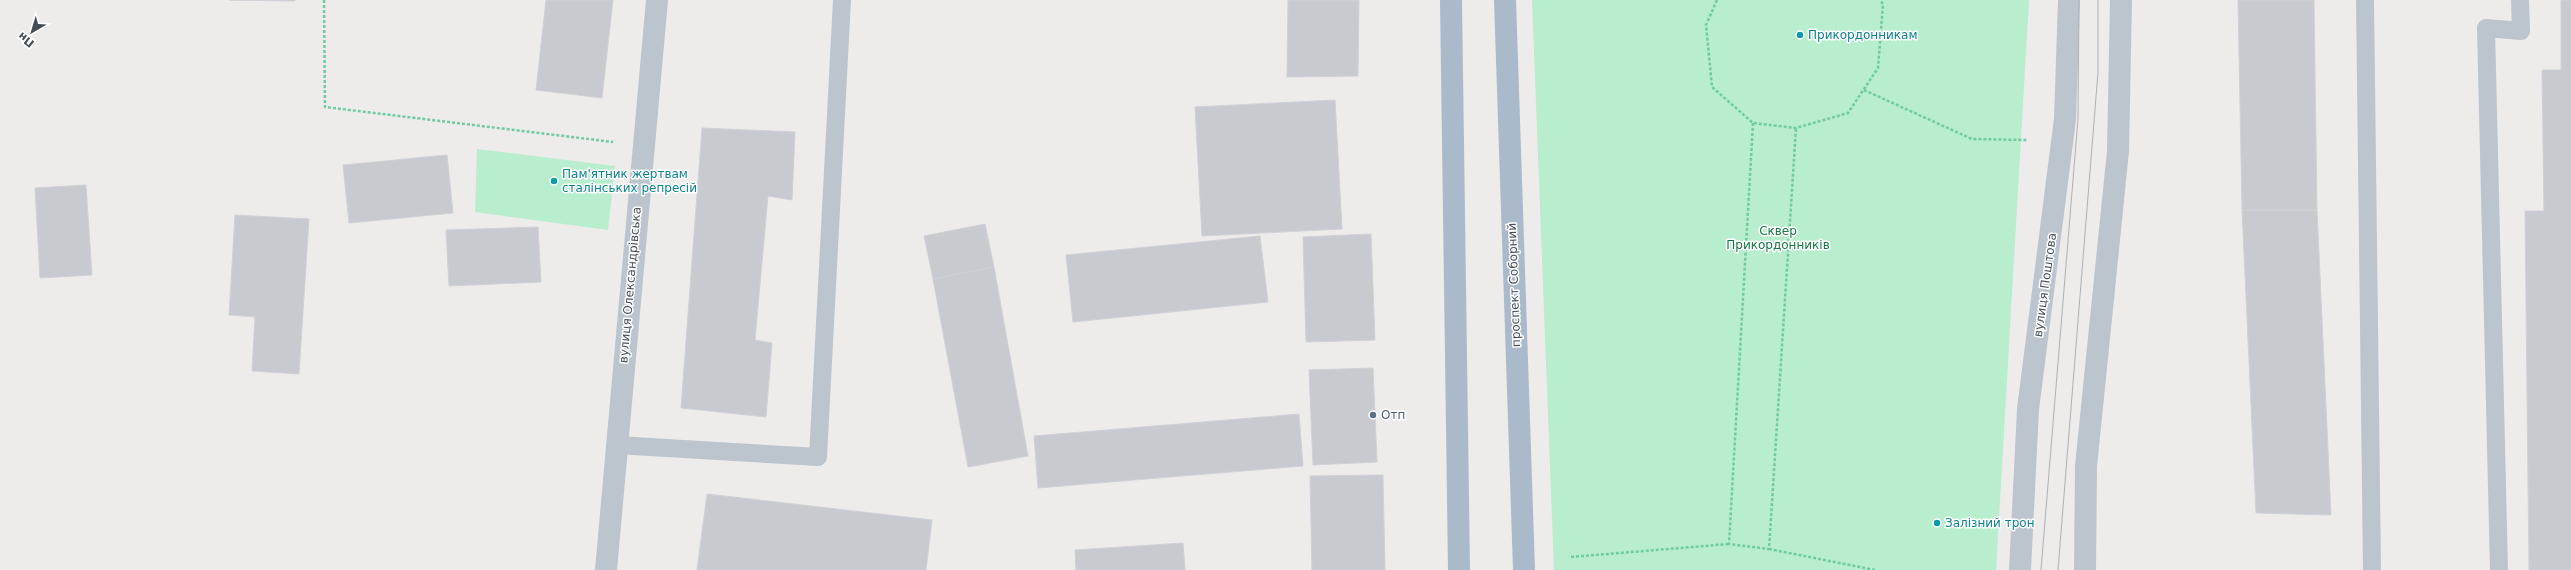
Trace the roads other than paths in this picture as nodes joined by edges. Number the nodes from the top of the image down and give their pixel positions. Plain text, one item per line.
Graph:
1 (656, 0) edge
2 (842, 0) edge
3 (1451, 0) edge
4 (1505, 0) edge
5 (2069, 0) edge
6 (2121, 0) edge
7 (2365, 0) edge
8 (2520, 0) edge
9 (616, 445) junction
10 (606, 570) edge
11 (1459, 570) edge
12 (1524, 570) edge
13 (2020, 570) edge
14 (2085, 570) edge
15 (2372, 570) edge
16 (2499, 570) edge

1 - 9 street, вулиця Олександрівська
2 - 9 lane
3 - 11 main road
4 - 12 main road, проспект Соборний
5 - 13 street, вулиця Поштова
6 - 14 street
7 - 15 lane
8 - 16 lane
9 - 10 street, вулиця Олександрівська

